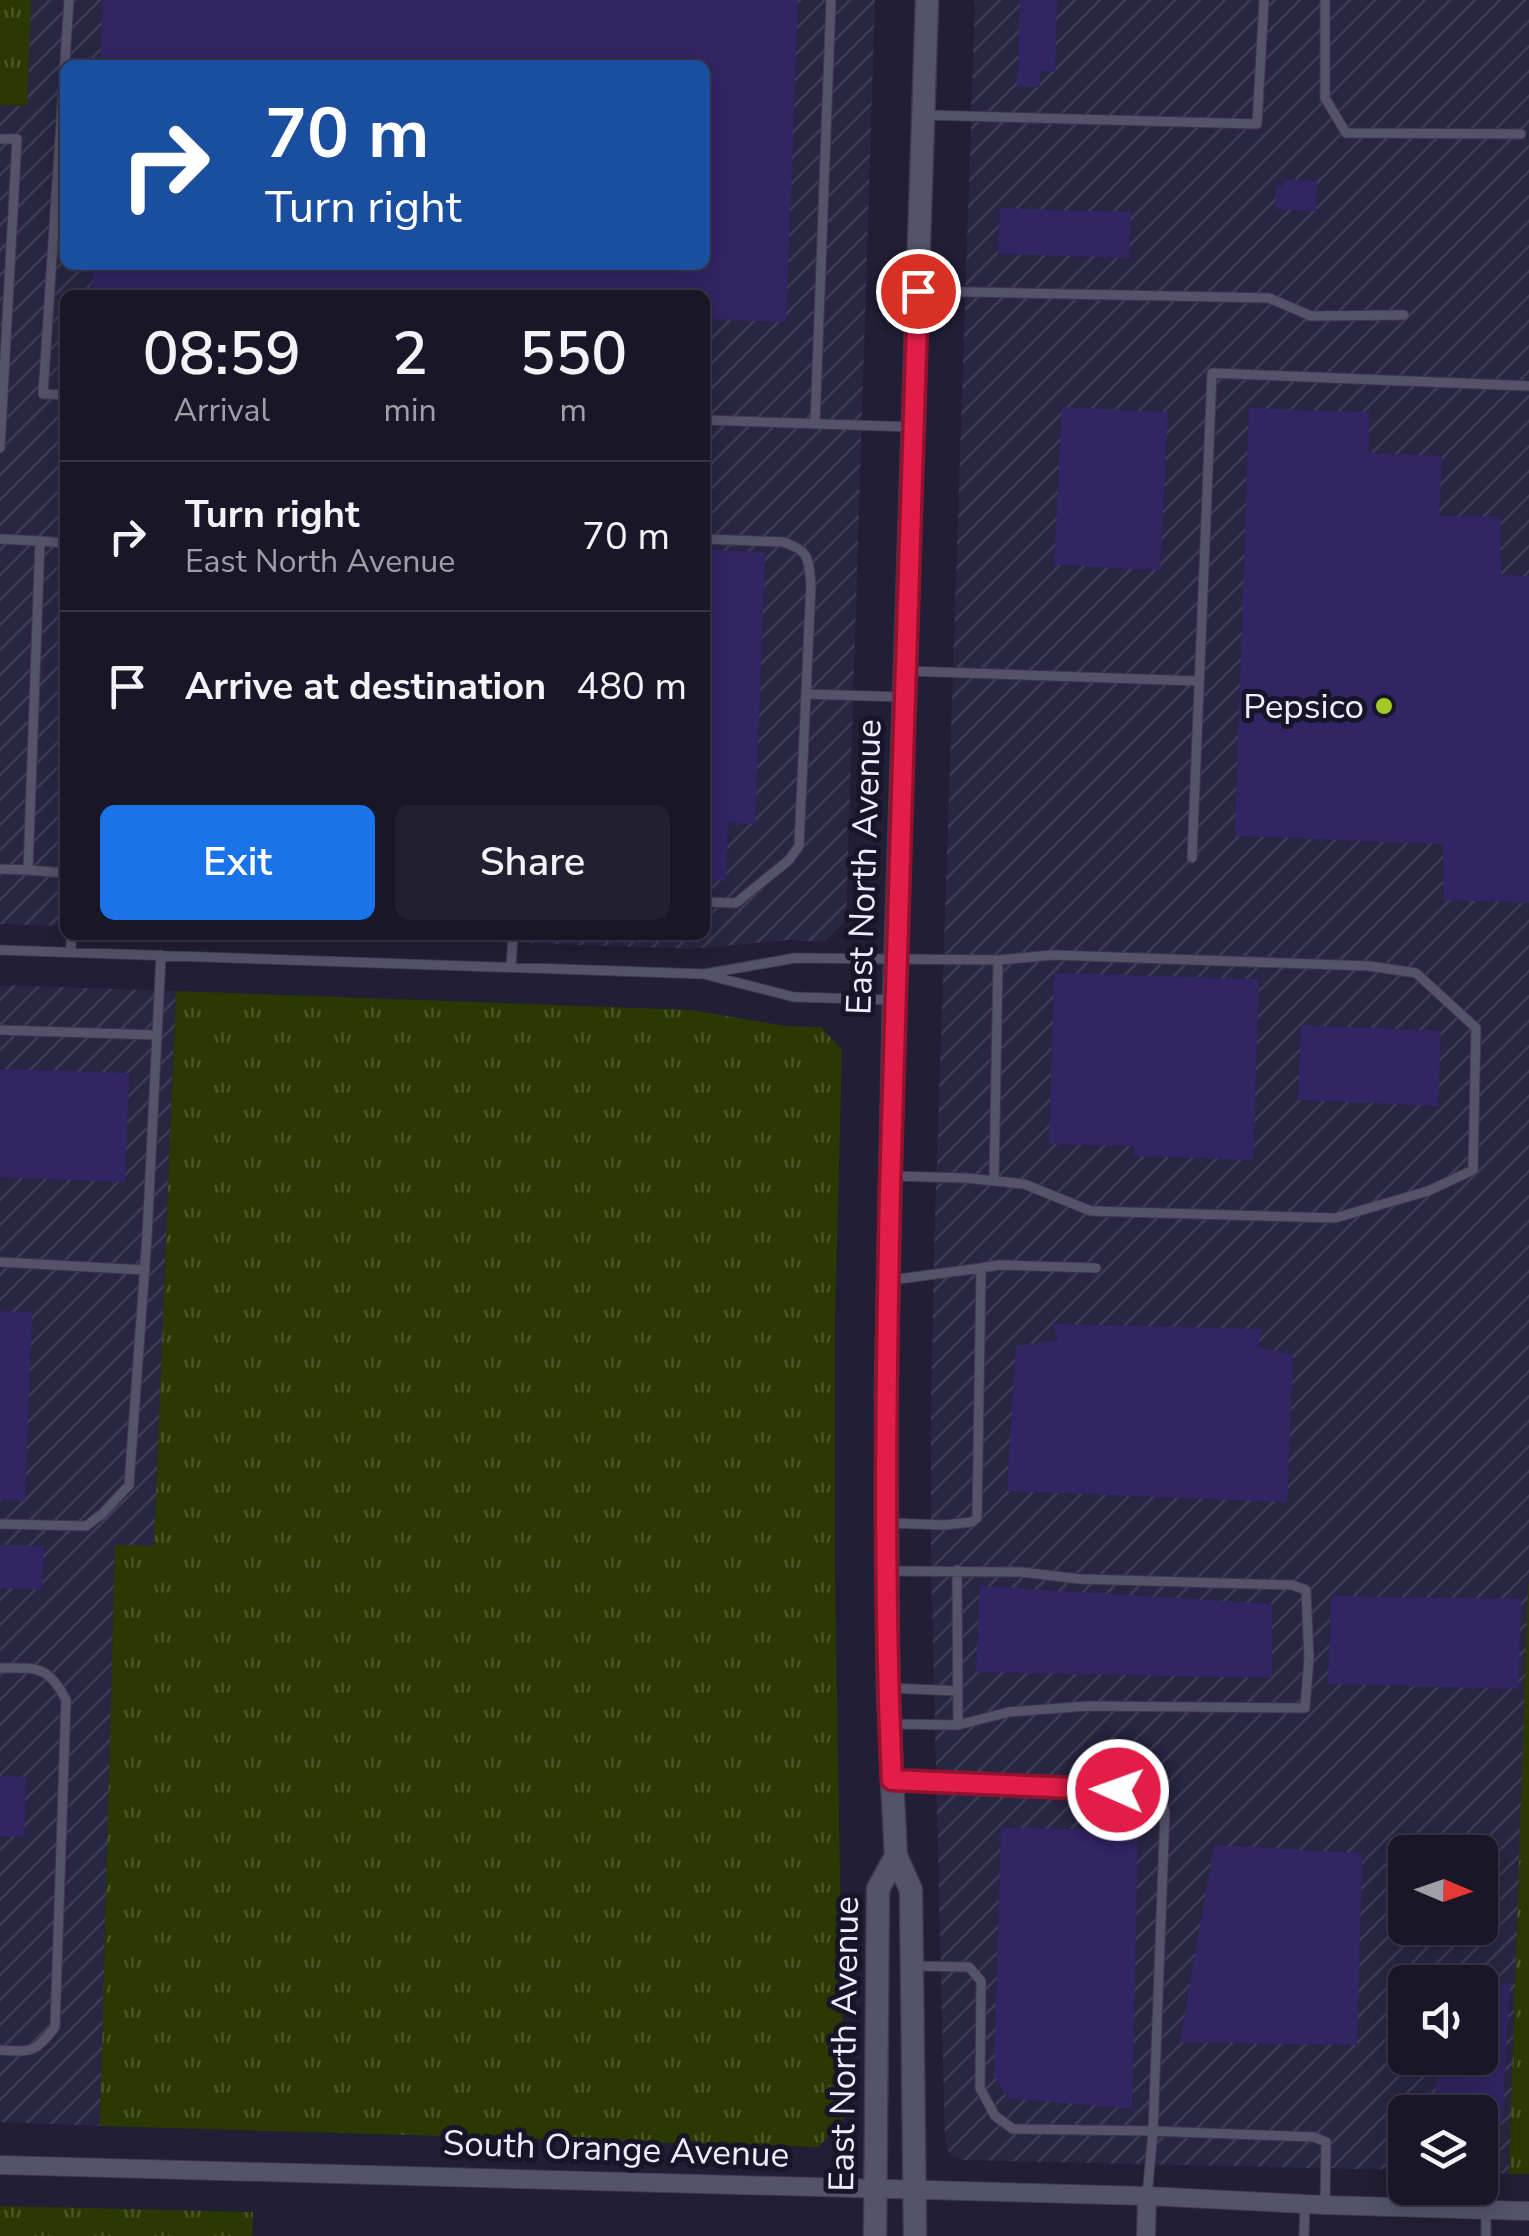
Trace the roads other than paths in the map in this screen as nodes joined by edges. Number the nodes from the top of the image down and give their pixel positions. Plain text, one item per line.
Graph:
1 (69, 0) edge
2 (832, 0) edge
3 (927, 0) edge
4 (1264, 0) edge
5 (1326, 0) edge
6 (65, 60) edge
7 (924, 115) junction
8 (1522, 134) dead end
9 (60, 136) edge
10 (0, 138) edge
11 (918, 291) junction
12 (1404, 316) dead end
13 (1529, 386) edge
14 (60, 395) edge
15 (710, 420) edge
16 (815, 424) junction
17 (914, 427) junction
18 (0, 448) edge
19 (0, 539) edge
20 (710, 539) edge
21 (40, 542) junction
22 (60, 543) edge
23 (906, 670) junction
24 (1198, 682) junction
25 (806, 694) junction
26 (905, 696) junction
27 (1192, 858) dead end
28 (0, 870) edge
29 (28, 870) junction
30 (60, 873) edge
31 (710, 902) edge
32 (71, 940) edge
33 (513, 940) edge
34 (0, 950) edge
35 (70, 952) junction
36 (161, 955) junction
37 (895, 958) junction
38 (998, 960) junction
39 (512, 967) junction
40 (704, 974) junction
41 (894, 1000) junction
42 (0, 1030) edge
43 (156, 1036) junction
44 (891, 1176) junction
45 (994, 1181) junction
46 (0, 1262) edge
47 (981, 1268) junction
48 (1096, 1268) dead end
49 (145, 1270) junction
50 (888, 1281) junction
51 (887, 1523) junction
52 (0, 1524) edge
53 (957, 1570) junction
54 (888, 1571) junction
55 (0, 1668) edge
56 (888, 1688) junction
57 (958, 1690) junction
58 (889, 1724) junction
59 (958, 1725) junction
60 (892, 1780) junction
61 (896, 1856) junction
62 (912, 1966) junction
63 (0, 2050) edge
64 (1153, 2131) junction
65 (0, 2166) edge
66 (876, 2189) junction
67 (916, 2190) junction
68 (1147, 2196) junction
69 (1305, 2204) junction
70 (1325, 2205) junction
71 (1486, 2209) junction
72 (1529, 2211) edge
73 (875, 2236) edge
74 (916, 2236) edge
75 (1146, 2236) edge
76 (1304, 2236) edge
77 (1486, 2236) edge

1 - 6 lane
2 - 16 lane
3 - 7 street, East North Avenue
4 - 7 lane
5 - 8 lane
7 - 11 street, East North Avenue
9 - 14 lane
10 - 18 lane
11 - 12 lane
11 - 17 street, East North Avenue
13 - 24 lane
15 - 16 lane
16 - 17 lane
17 - 23 street, East North Avenue
19 - 21 lane
20 - 25 lane
21 - 22 lane
21 - 29 lane
23 - 24 lane
23 - 26 street, East North Avenue
24 - 27 lane
25 - 26 lane
25 - 31 lane
26 - 37 street, East North Avenue
28 - 29 lane
29 - 30 lane
32 - 35 lane
33 - 39 lane
34 - 35 lane
35 - 36 lane
36 - 39 lane
36 - 43 lane
37 - 38 lane
37 - 40 lane
37 - 41 street, East North Avenue
38 - 45 lane
38 - 45 lane
39 - 40 lane
40 - 41 lane
41 - 44 street, East North Avenue
42 - 43 lane
43 - 49 lane
44 - 45 lane
44 - 50 street, East North Avenue
46 - 49 lane
47 - 48 lane
47 - 50 lane
47 - 51 lane
49 - 52 lane
50 - 51 street, East North Avenue
51 - 54 street, East North Avenue
53 - 54 lane
53 - 57 lane
53 - 59 lane
54 - 56 street, East North Avenue
55 - 63 lane
56 - 57 lane
56 - 58 street, East North Avenue
57 - 59 lane
58 - 59 lane
58 - 60 street, East North Avenue
60 - 61 street, East North Avenue
60 - 64 lane
61 - 62 street, East North Avenue
61 - 66 street, East North Avenue
62 - 64 lane
62 - 67 street, East North Avenue
64 - 68 lane
64 - 70 lane
65 - 66 street, South Orange Avenue
66 - 67 street, South Orange Avenue
66 - 73 street, East North Avenue
67 - 68 street, South Orange Avenue
67 - 74 street, East North Avenue
68 - 69 street, South Orange Avenue
68 - 75 street
69 - 70 street, South Orange Avenue
69 - 76 lane
70 - 71 street, South Orange Avenue
71 - 72 street, South Orange Avenue
71 - 77 lane

